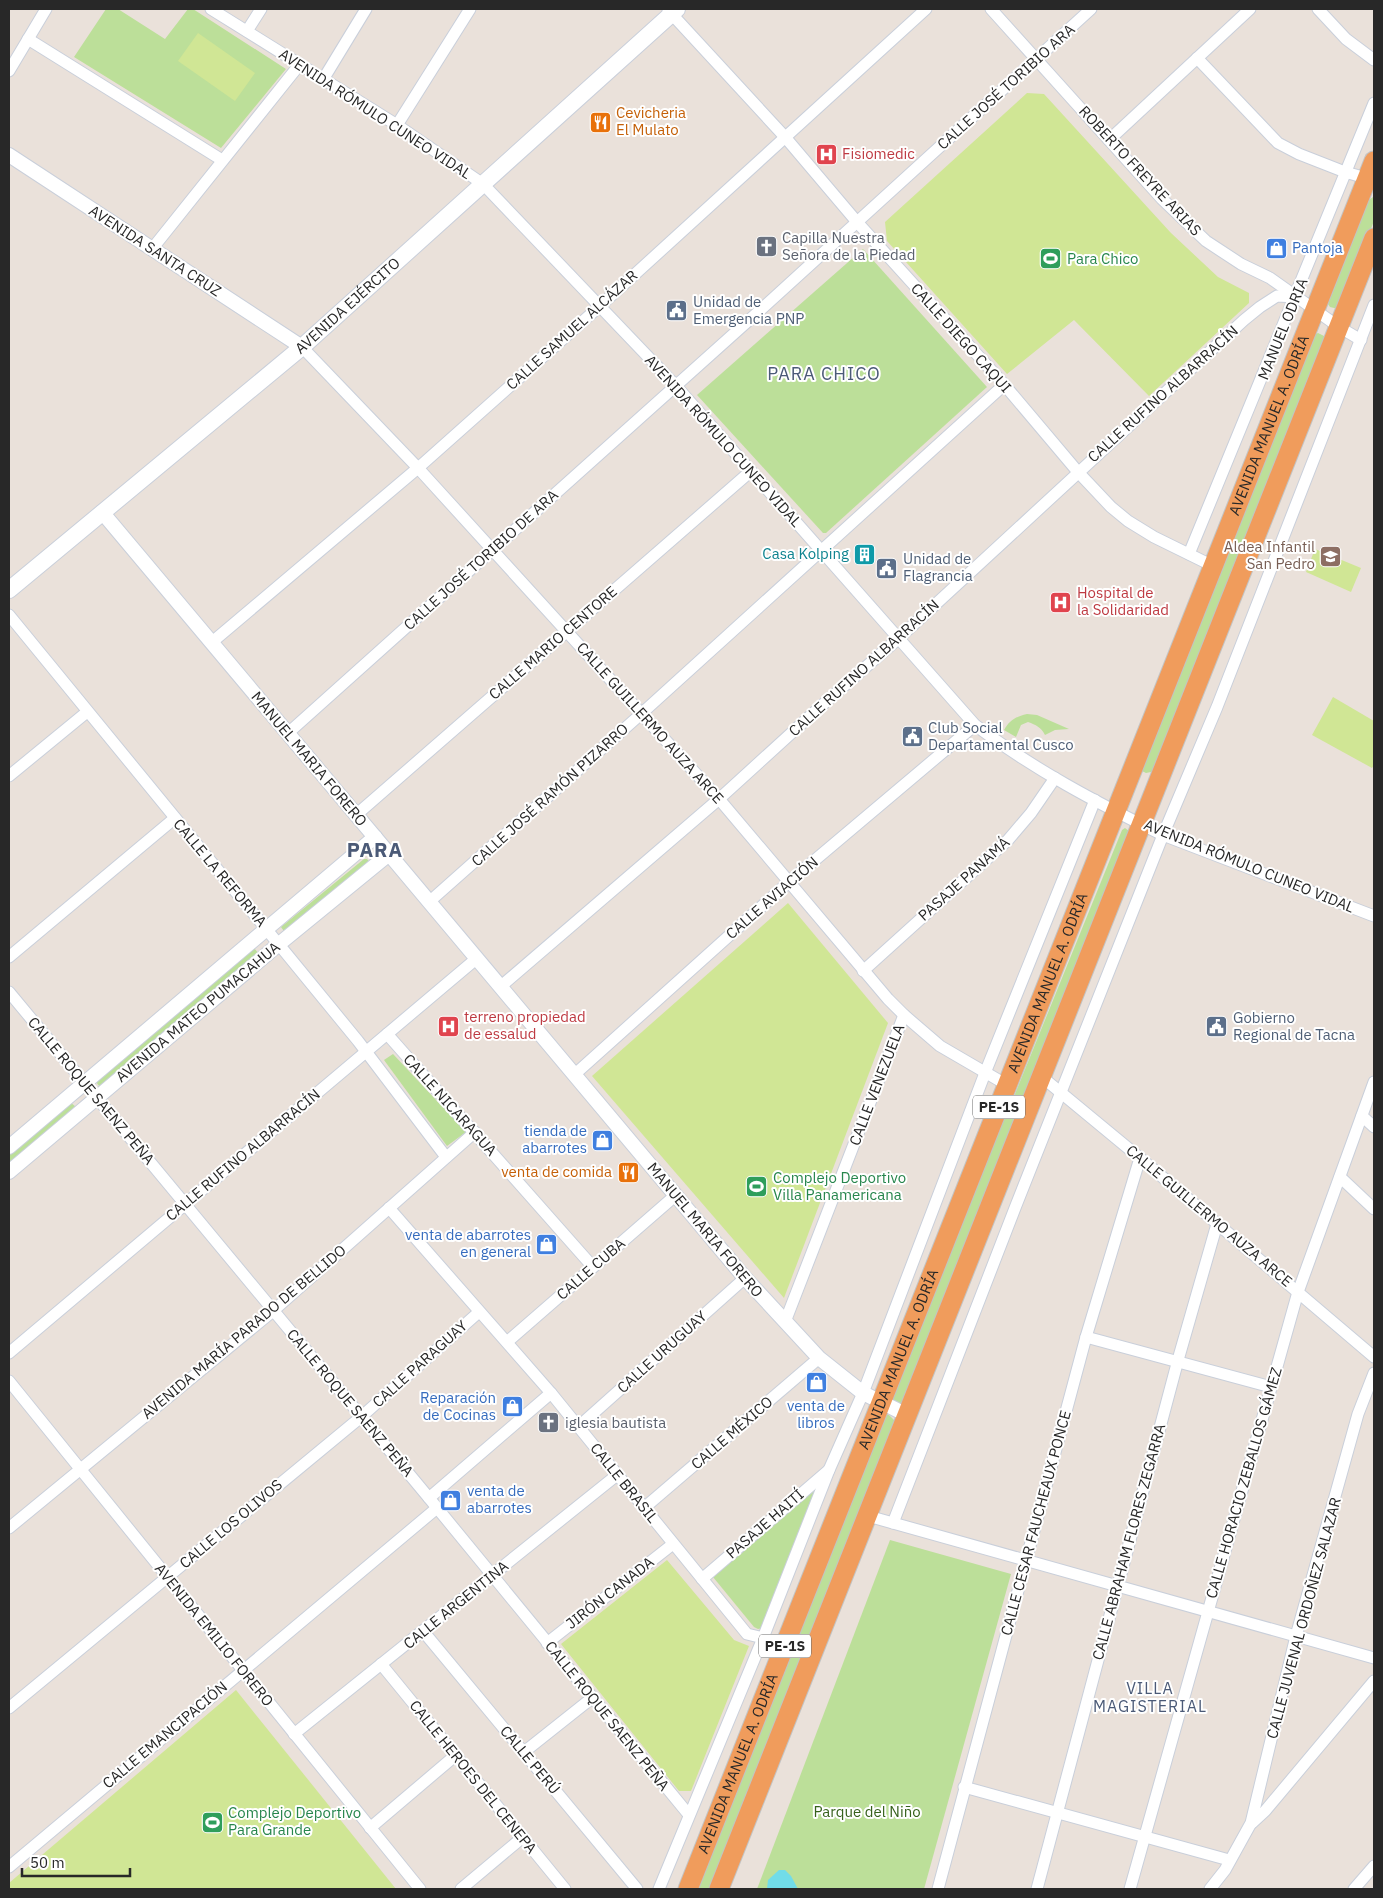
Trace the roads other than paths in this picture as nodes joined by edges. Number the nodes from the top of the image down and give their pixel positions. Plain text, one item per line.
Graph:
1 (46, 9) edge
2 (211, 9) edge
3 (261, 9) edge
4 (366, 9) edge
5 (470, 9) edge
6 (926, 9) edge
7 (991, 9) edge
8 (1091, 9) edge
9 (1250, 9) edge
10 (1318, 9) edge
11 (671, 10) edge
12 (247, 31) junction
13 (28, 39) junction
14 (1197, 58) junction
15 (1037, 60) junction
16 (1374, 60) edge
17 (300, 64) junction
18 (9, 71) edge
19 (324, 78) junction
20 (1374, 103) edge
21 (397, 125) junction
22 (785, 137) junction
23 (1109, 140) junction
24 (9, 155) edge
25 (222, 160) junction
26 (1374, 161) edge
27 (1345, 172) junction
28 (1371, 180) edge
29 (482, 184) junction
30 (857, 222) junction
31 (1374, 238) edge
32 (152, 249) junction
33 (1296, 297) junction
34 (1374, 305) edge
35 (600, 306) junction
36 (1316, 310) junction
37 (1339, 327) junction
38 (1361, 340) junction
39 (302, 347) junction
40 (1004, 385) junction
41 (676, 386) junction
42 (418, 468) junction
43 (751, 471) junction
44 (1078, 472) junction
45 (102, 512) junction
46 (492, 550) junction
47 (820, 551) junction
48 (1189, 554) junction
49 (1213, 566) junction
50 (9, 590) edge
51 (9, 615) edge
52 (566, 631) junction
53 (899, 638) junction
54 (211, 643) junction
55 (87, 712) junction
56 (641, 714) junction
57 (975, 725) junction
58 (287, 734) junction
59 (9, 776) edge
60 (1055, 778) junction
61 (719, 799) junction
62 (1095, 800) junction
63 (1116, 811) junction
64 (356, 815) junction
65 (175, 818) junction
66 (1141, 824) junction
67 (1163, 835) junction
68 (375, 837) junction
69 (389, 854) junction
70 (790, 881) junction
71 (429, 902) junction
72 (1374, 916) edge
73 (267, 929) junction
74 (279, 944) junction
75 (9, 958) edge
76 (476, 958) junction
77 (863, 971) junction
78 (500, 987) junction
79 (9, 992) edge
80 (904, 1015) junction
81 (387, 1034) junction
82 (367, 1051) junction
83 (985, 1073) junction
84 (574, 1075) junction
85 (1042, 1077) junction
86 (1374, 1082) edge
87 (84, 1084) junction
88 (1007, 1085) junction
89 (1061, 1092) junction
90 (96, 1098) junction
91 (1000, 1102) junction
92 (1027, 1113) junction
93 (1362, 1116) junction
94 (1374, 1127) edge
95 (475, 1132) junction
96 (9, 1147) edge
97 (446, 1157) junction
98 (1140, 1158) junction
99 (9, 1172) edge
100 (1340, 1177) junction
101 (676, 1195) junction
102 (185, 1204) junction
103 (389, 1208) junction
104 (1374, 1209) edge
105 (1217, 1224) junction
106 (593, 1267) junction
107 (746, 1278) junction
108 (1298, 1292) junction
109 (273, 1310) junction
110 (479, 1312) junction
111 (785, 1322) junction
112 (1086, 1337) junction
113 (507, 1342) junction
114 (9, 1352) edge
115 (1374, 1357) edge
116 (819, 1358) junction
117 (1178, 1360) junction
118 (1374, 1373) edge
119 (9, 1381) edge
120 (1271, 1387) junction
121 (863, 1393) junction
122 (551, 1394) junction
123 (881, 1403) junction
124 (907, 1415) junction
125 (361, 1417) junction
126 (578, 1427) junction
127 (80, 1469) junction
128 (829, 1470) junction
129 (617, 1475) junction
130 (428, 1498) junction
131 (437, 1508) junction
132 (644, 1508) junction
133 (868, 1516) junction
134 (893, 1523) junction
135 (9, 1528) edge
136 (673, 1544) junction
137 (1026, 1560) junction
138 (492, 1576) junction
139 (167, 1577) junction
140 (702, 1579) junction
141 (1117, 1586) junction
142 (1208, 1611) junction
143 (423, 1631) junction
144 (1296, 1636) junction
145 (763, 1638) junction
146 (547, 1643) junction
147 (1374, 1658) edge
148 (382, 1664) junction
149 (242, 1670) junction
150 (1374, 1680) edge
151 (592, 1698) junction
152 (11, 1703) edge
153 (294, 1734) junction
154 (524, 1752) junction
155 (456, 1755) junction
156 (964, 1787) junction
157 (1057, 1813) junction
158 (689, 1815) junction
159 (1252, 1823) junction
160 (370, 1828) junction
161 (1144, 1836) junction
162 (522, 1837) junction
163 (1229, 1860) junction
164 (1374, 1866) edge
165 (9, 1867) edge
166 (1360, 1887) edge
167 (420, 1889) edge
168 (461, 1889) edge
169 (565, 1889) edge
170 (637, 1889) edge
171 (659, 1889) edge
172 (688, 1889) edge
173 (719, 1889) edge
174 (938, 1889) edge
175 (1036, 1889) edge
176 (1130, 1889) edge
177 (1210, 1889) edge

1 - 13 street
2 - 12 street, AVENIDA RÓMULO CUNEO VIDAL
3 - 12 street
4 - 19 street
5 - 21 street
6 - 22 street, CALLE SAMUEL ALCÁZAR
7 - 15 street, ROBERTO FREYRE ARIAS
8 - 15 street, CALLE JOSÉ TORIBIO ARA
9 - 14 street
10 - 16 street
11 - 22 street, CALLE DIEGO CAQUI
11 - 29 main road, AVENIDA EJÉRCITO
12 - 17 street, AVENIDA RÓMULO CUNEO VIDAL
13 - 18 street
13 - 25 street
14 - 23 street
14 - 27 street
15 - 23 street, ROBERTO FREYRE ARIAS
15 - 30 street, CALLE JOSÉ TORIBIO ARA
17 - 19 street, AVENIDA RÓMULO CUNEO VIDAL
17 - 25 street
19 - 21 street, AVENIDA RÓMULO CUNEO VIDAL
20 - 27 street, MANUEL ODRIA
21 - 29 street, AVENIDA RÓMULO CUNEO VIDAL
22 - 30 street, CALLE DIEGO CAQUI
22 - 35 street, CALLE SAMUEL ALCÁZAR
23 - 33 street, ROBERTO FREYRE ARIAS
24 - 32 street, AVENIDA SANTA CRUZ
25 - 32 street
26 - 28 highway, AVENIDA MANUEL A. ODRÍA / PE-1S
27 - 28 street
27 - 33 street, MANUEL ODRIA
28 - 36 highway, AVENIDA MANUEL A. ODRÍA / PE-1S
29 - 35 street, AVENIDA RÓMULO CUNEO VIDAL
29 - 39 main road, AVENIDA EJÉRCITO
30 - 40 street, CALLE DIEGO CAQUI
30 - 41 street, CALLE JOSÉ TORIBIO ARA
31 - 37 highway, AVENIDA MANUEL A. ODRÍA / PE-1S
32 - 39 street, AVENIDA SANTA CRUZ
33 - 36 street, ROBERTO FREYRE ARIAS
33 - 44 street, CALLE RUFINO ALBARRACÍN
33 - 48 street, MANUEL ODRIA
34 - 38 street
35 - 41 street, AVENIDA RÓMULO CUNEO VIDAL
35 - 42 street, CALLE SAMUEL ALCÁZAR
36 - 37 street, ROBERTO FREYRE ARIAS
36 - 49 highway, AVENIDA MANUEL A. ODRÍA / PE-1S
37 - 38 street, ROBERTO FREYRE ARIAS
37 - 66 highway, AVENIDA MANUEL A. ODRÍA / PE-1S
38 - 67 street
39 - 42 street, CALLE GUILLERMO AUZA ARCE
39 - 45 main road, AVENIDA EJÉRCITO
40 - 44 street, CALLE DIEGO CAQUI
40 - 47 street, CALLE JOSÉ RAMÓN PIZARRO
41 - 43 street, AVENIDA RÓMULO CUNEO VIDAL
41 - 46 street, CALLE JOSÉ TORIBIO DE ARA
42 - 46 street, CALLE GUILLERMO AUZA ARCE
42 - 54 street, CALLE SAMUEL ALCÁZAR
43 - 47 street, AVENIDA RÓMULO CUNEO VIDAL
43 - 52 street, CALLE MARIO CENTORE
44 - 48 street, CALLE DIEGO CAQUI
44 - 53 street, CALLE RUFINO ALBARRACÍN
45 - 50 main road, AVENIDA EJÉRCITO
45 - 54 street, MANUEL MARIA FORERO
46 - 52 street, CALLE GUILLERMO AUZA ARCE
46 - 58 street, CALLE JOSÉ TORIBIO DE ARA
47 - 53 street, AVENIDA RÓMULO CUNEO VIDAL
47 - 56 street, CALLE JOSÉ RAMÓN PIZARRO
48 - 49 street, CALLE DIEGO CAQUI
49 - 63 highway, AVENIDA MANUEL A. ODRÍA / PE-1S
51 - 55 street, CALLE LA REFORMA
52 - 56 street, CALLE GUILLERMO AUZA ARCE
52 - 64 street, CALLE MARIO CENTORE
53 - 57 street, AVENIDA RÓMULO CUNEO VIDAL
53 - 61 street, CALLE RUFINO ALBARRACÍN
54 - 58 street, MANUEL MARIA FORERO
55 - 59 street
55 - 65 street, CALLE LA REFORMA
56 - 61 street, CALLE GUILLERMO AUZA ARCE
56 - 71 street, CALLE JOSÉ RAMÓN PIZARRO
57 - 60 street, AVENIDA RÓMULO CUNEO VIDAL
57 - 70 street, CALLE AVIACIÓN
58 - 64 street, MANUEL MARIA FORERO
60 - 62 street, AVENIDA RÓMULO CUNEO VIDAL
60 - 77 street, PASAJE PANAMÁ
61 - 70 street, CALLE GUILLERMO AUZA ARCE
61 - 78 street, CALLE RUFINO ALBARRACÍN
62 - 63 street, AVENIDA RÓMULO CUNEO VIDAL
62 - 83 street, AVENIDA MANUEL A. ODRÍA
63 - 66 street, AVENIDA RÓMULO CUNEO VIDAL
63 - 88 highway, AVENIDA MANUEL A. ODRÍA / PE-1S
64 - 68 street, MANUEL MARIA FORERO
65 - 73 street, CALLE LA REFORMA
65 - 75 street
66 - 67 street, AVENIDA RÓMULO CUNEO VIDAL
66 - 85 highway, AVENIDA MANUEL A. ODRÍA / PE-1S
67 - 72 street, AVENIDA RÓMULO CUNEO VIDAL
67 - 89 street
68 - 69 street, MANUEL MARIA FORERO
68 - 73 street, AVENIDA MATEO PUMACAHUA
69 - 71 street, MANUEL MARIA FORERO
69 - 74 street, AVENIDA MATEO PUMACAHUA
70 - 77 street, CALLE GUILLERMO AUZA ARCE
70 - 84 street, CALLE AVIACIÓN
71 - 76 street, MANUEL MARIA FORERO
73 - 74 street, CALLE LA REFORMA
73 - 87 street, AVENIDA MATEO PUMACAHUA
74 - 82 street, CALLE LA REFORMA
74 - 90 street, AVENIDA MATEO PUMACAHUA
76 - 78 street, MANUEL MARIA FORERO
76 - 81 street, CALLE RUFINO ALBARRACÍN
77 - 80 street, CALLE GUILLERMO AUZA ARCE
78 - 84 street, MANUEL MARIA FORERO
79 - 87 street, CALLE ROQUE SAENZ PEÑA
80 - 83 street, CALLE GUILLERMO AUZA ARCE
80 - 111 street, CALLE VENEZUELA
81 - 82 street, CALLE RUFINO ALBARRACÍN
81 - 95 street, CALLE NICARAGUA
82 - 97 street, CALLE LA REFORMA
82 - 102 street, CALLE RUFINO ALBARRACÍN
83 - 88 street, CALLE GUILLERMO AUZA ARCE
83 - 121 street, AVENIDA MANUEL A. ODRÍA
84 - 101 street, MANUEL MARIA FORERO
85 - 89 street, CALLE GUILLERMO AUZA ARCE
85 - 92 highway, AVENIDA MANUEL A. ODRÍA / PE-1S
86 - 93 street, CALLE HORACIO ZEBALLOS GÁMEZ
87 - 90 street, CALLE ROQUE SAENZ PEÑA
87 - 96 street, AVENIDA MATEO PUMACAHUA
88 - 91 highway, AVENIDA MANUEL A. ODRÍA / PE-1S
89 - 98 street, CALLE GUILLERMO AUZA ARCE
89 - 134 street
90 - 99 street, AVENIDA MATEO PUMACAHUA
90 - 102 street, CALLE ROQUE SAENZ PEÑA
91 - 92 highway
91 - 123 highway, AVENIDA MANUEL A. ODRÍA / PE-1S
92 - 124 highway, AVENIDA MANUEL A. ODRÍA / PE-1S
93 - 94 street
93 - 100 street, CALLE HORACIO ZEBALLOS GÁMEZ
95 - 97 street, AVENIDA MARÍA PARADO DE BELLIDO
95 - 106 street, CALLE NICARAGUA
97 - 103 street, AVENIDA MARÍA PARADO DE BELLIDO
98 - 105 street, CALLE GUILLERMO AUZA ARCE
98 - 112 street, CALLE CESAR FAUCHEAUX PONCE
100 - 104 street
100 - 108 street, CALLE HORACIO ZEBALLOS GÁMEZ
101 - 106 street, CALLE CUBA
101 - 107 street, MANUEL MARIA FORERO
102 - 109 street, CALLE ROQUE SAENZ PEÑA
102 - 114 street, CALLE RUFINO ALBARRACÍN
103 - 109 street, AVENIDA MARÍA PARADO DE BELLIDO
103 - 110 street, CALLE BRASIL
105 - 108 street, CALLE GUILLERMO AUZA ARCE
105 - 117 street, CALLE ABRAHAM FLORES ZEGARRA
106 - 113 street, CALLE CUBA
107 - 111 street, MANUEL MARIA FORERO
107 - 126 street, CALLE URUGUAY
108 - 115 street, CALLE GUILLERMO AUZA ARCE
108 - 120 street, CALLE HORACIO ZEBALLOS GÁMEZ
109 - 125 street, CALLE ROQUE SAENZ PEÑA
109 - 127 street, AVENIDA MARÍA PARADO DE BELLIDO
110 - 113 street, CALLE BRASIL
110 - 125 street, CALLE PARAGUAY
111 - 116 street, MANUEL MARIA FORERO
112 - 117 street
112 - 137 street, CALLE CESAR FAUCHEAUX PONCE
113 - 122 street, CALLE BRASIL
116 - 121 street, MANUEL MARIA FORERO
116 - 132 street, CALLE MÉXICO
117 - 120 street
117 - 141 street, CALLE ABRAHAM FLORES ZEGARRA
118 - 144 street, CALLE JUVENAL ORDOÑEZ SALAZAR
119 - 127 street, AVENIDA EMILIO FORERO
120 - 142 street, CALLE HORACIO ZEBALLOS GÁMEZ
121 - 123 street, MANUEL MARIA FORERO
121 - 128 street, AVENIDA MANUEL A. ODRÍA
122 - 126 street, CALLE BRASIL
122 - 130 street
123 - 124 street, MANUEL MARIA FORERO
123 - 172 highway, AVENIDA MANUEL A. ODRÍA / PE-1S
124 - 133 highway, AVENIDA MANUEL A. ODRÍA / PE-1S
125 - 130 street, CALLE ROQUE SAENZ PEÑA
125 - 139 street, CALLE LOS OLIVOS
126 - 129 street, CALLE BRASIL
127 - 135 street, AVENIDA MARÍA PARADO DE BELLIDO
127 - 139 street, AVENIDA EMILIO FORERO
128 - 140 street, PASAJE HAITÍ
128 - 145 street, AVENIDA MANUEL A. ODRÍA
129 - 132 street, CALLE BRASIL
129 - 138 street, CALLE ARGENTINA
130 - 131 street, CALLE ROQUE SAENZ PEÑA
131 - 138 street, CALLE ROQUE SAENZ PEÑA
131 - 149 street, CALLE EMANCIPACIÓN
132 - 136 street, CALLE BRASIL
133 - 134 street
133 - 173 highway, AVENIDA MANUEL A. ODRÍA / PE-1S
134 - 137 street
136 - 140 street, CALLE BRASIL
136 - 146 street, JIRÓN CANADA
137 - 141 street
137 - 156 street, CALLE CESAR FAUCHEAUX PONCE
138 - 143 street, CALLE ARGENTINA
138 - 146 street, CALLE ROQUE SAENZ PEÑA
139 - 149 street, AVENIDA EMILIO FORERO
139 - 152 street, CALLE LOS OLIVOS
140 - 145 street, CALLE BRASIL
141 - 142 street
141 - 157 street, CALLE ABRAHAM FLORES ZEGARRA
142 - 144 street
142 - 161 street, CALLE HORACIO ZEBALLOS GÁMEZ
143 - 148 street, CALLE ARGENTINA
143 - 154 street, CALLE PERÚ
144 - 147 street
144 - 159 street, CALLE JUVENAL ORDOÑEZ SALAZAR
145 - 158 street, AVENIDA MANUEL A. ODRÍA
146 - 151 street, CALLE ROQUE SAENZ PEÑA
148 - 153 street, CALLE ARGENTINA
148 - 155 street, CALLE HEROES DEL CENEPA
149 - 153 street, AVENIDA EMILIO FORERO
149 - 165 street, CALLE EMANCIPACIÓN
150 - 159 street
151 - 154 street
151 - 158 street, CALLE ROQUE SAENZ PEÑA
153 - 160 street, AVENIDA EMILIO FORERO
154 - 170 street, CALLE PERÚ
155 - 160 street
155 - 162 street, CALLE HEROES DEL CENEPA
156 - 157 street
156 - 174 street, CALLE CESAR FAUCHEAUX PONCE
157 - 161 street
157 - 175 street, CALLE ABRAHAM FLORES ZEGARRA
158 - 171 street, AVENIDA MANUEL A. ODRÍA
159 - 163 street, CALLE JUVENAL ORDOÑEZ SALAZAR
160 - 167 street, AVENIDA EMILIO FORERO
161 - 163 street
161 - 176 street, CALLE HORACIO ZEBALLOS GÁMEZ
162 - 168 street
162 - 169 street, CALLE HEROES DEL CENEPA
163 - 177 street, CALLE JUVENAL ORDOÑEZ SALAZAR
164 - 166 street

